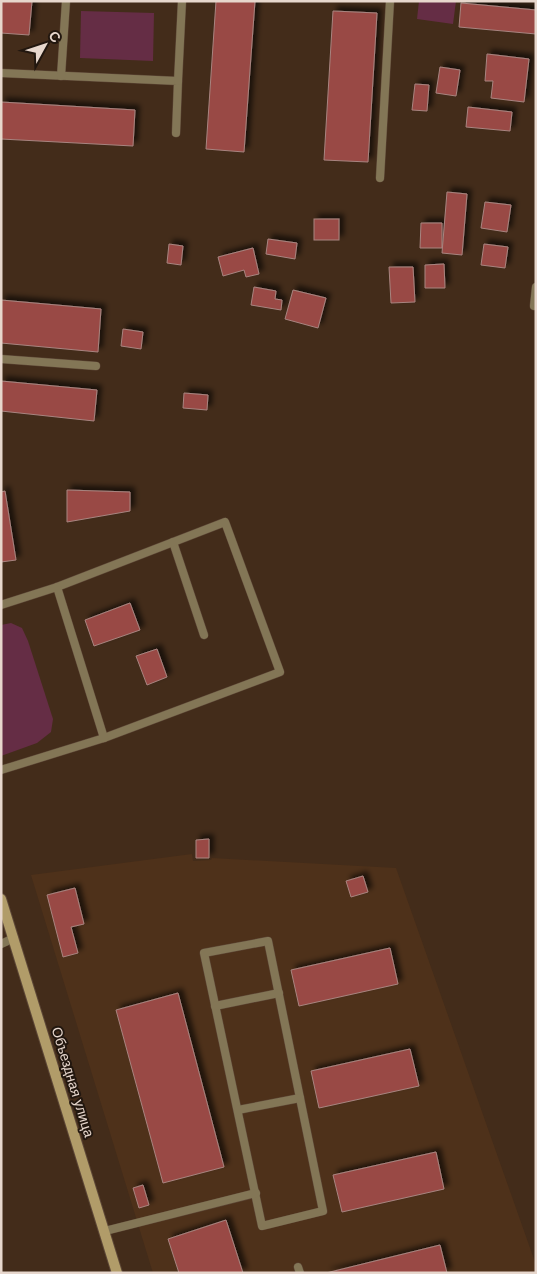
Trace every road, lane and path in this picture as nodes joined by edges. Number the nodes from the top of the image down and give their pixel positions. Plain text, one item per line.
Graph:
1 (66, 1) edge
2 (182, 1) edge
3 (390, 1) edge
4 (1, 73) edge
5 (62, 76) junction
6 (178, 81) junction
7 (176, 133) dead end
8 (380, 178) dead end
9 (536, 287) edge
10 (534, 306) dead end
11 (1, 359) edge
12 (96, 366) dead end
13 (172, 542) junction
14 (57, 587) junction
15 (1, 605) edge
16 (204, 635) dead end
17 (104, 738) junction
18 (1, 770) edge
19 (1, 899) edge
20 (14, 938) junction
21 (1, 944) edge
22 (279, 993) junction
23 (215, 1006) junction
24 (300, 1098) junction
25 (238, 1110) junction
26 (256, 1193) junction
27 (105, 1232) junction
28 (117, 1273) edge

1 - 5 lane
2 - 6 lane
3 - 8 lane
4 - 5 lane
5 - 6 lane
6 - 7 lane
9 - 10 lane
11 - 12 lane
13 - 14 lane
13 - 16 lane
13 - 17 lane
14 - 15 lane
14 - 17 lane
17 - 18 lane
19 - 20 main road, Объездная улица
20 - 21 lane
20 - 27 main road, Объездная улица
22 - 23 lane
22 - 23 lane
22 - 24 lane
23 - 25 lane
24 - 25 lane
24 - 26 lane
25 - 26 lane
26 - 27 lane
27 - 28 main road, Объездная улица

